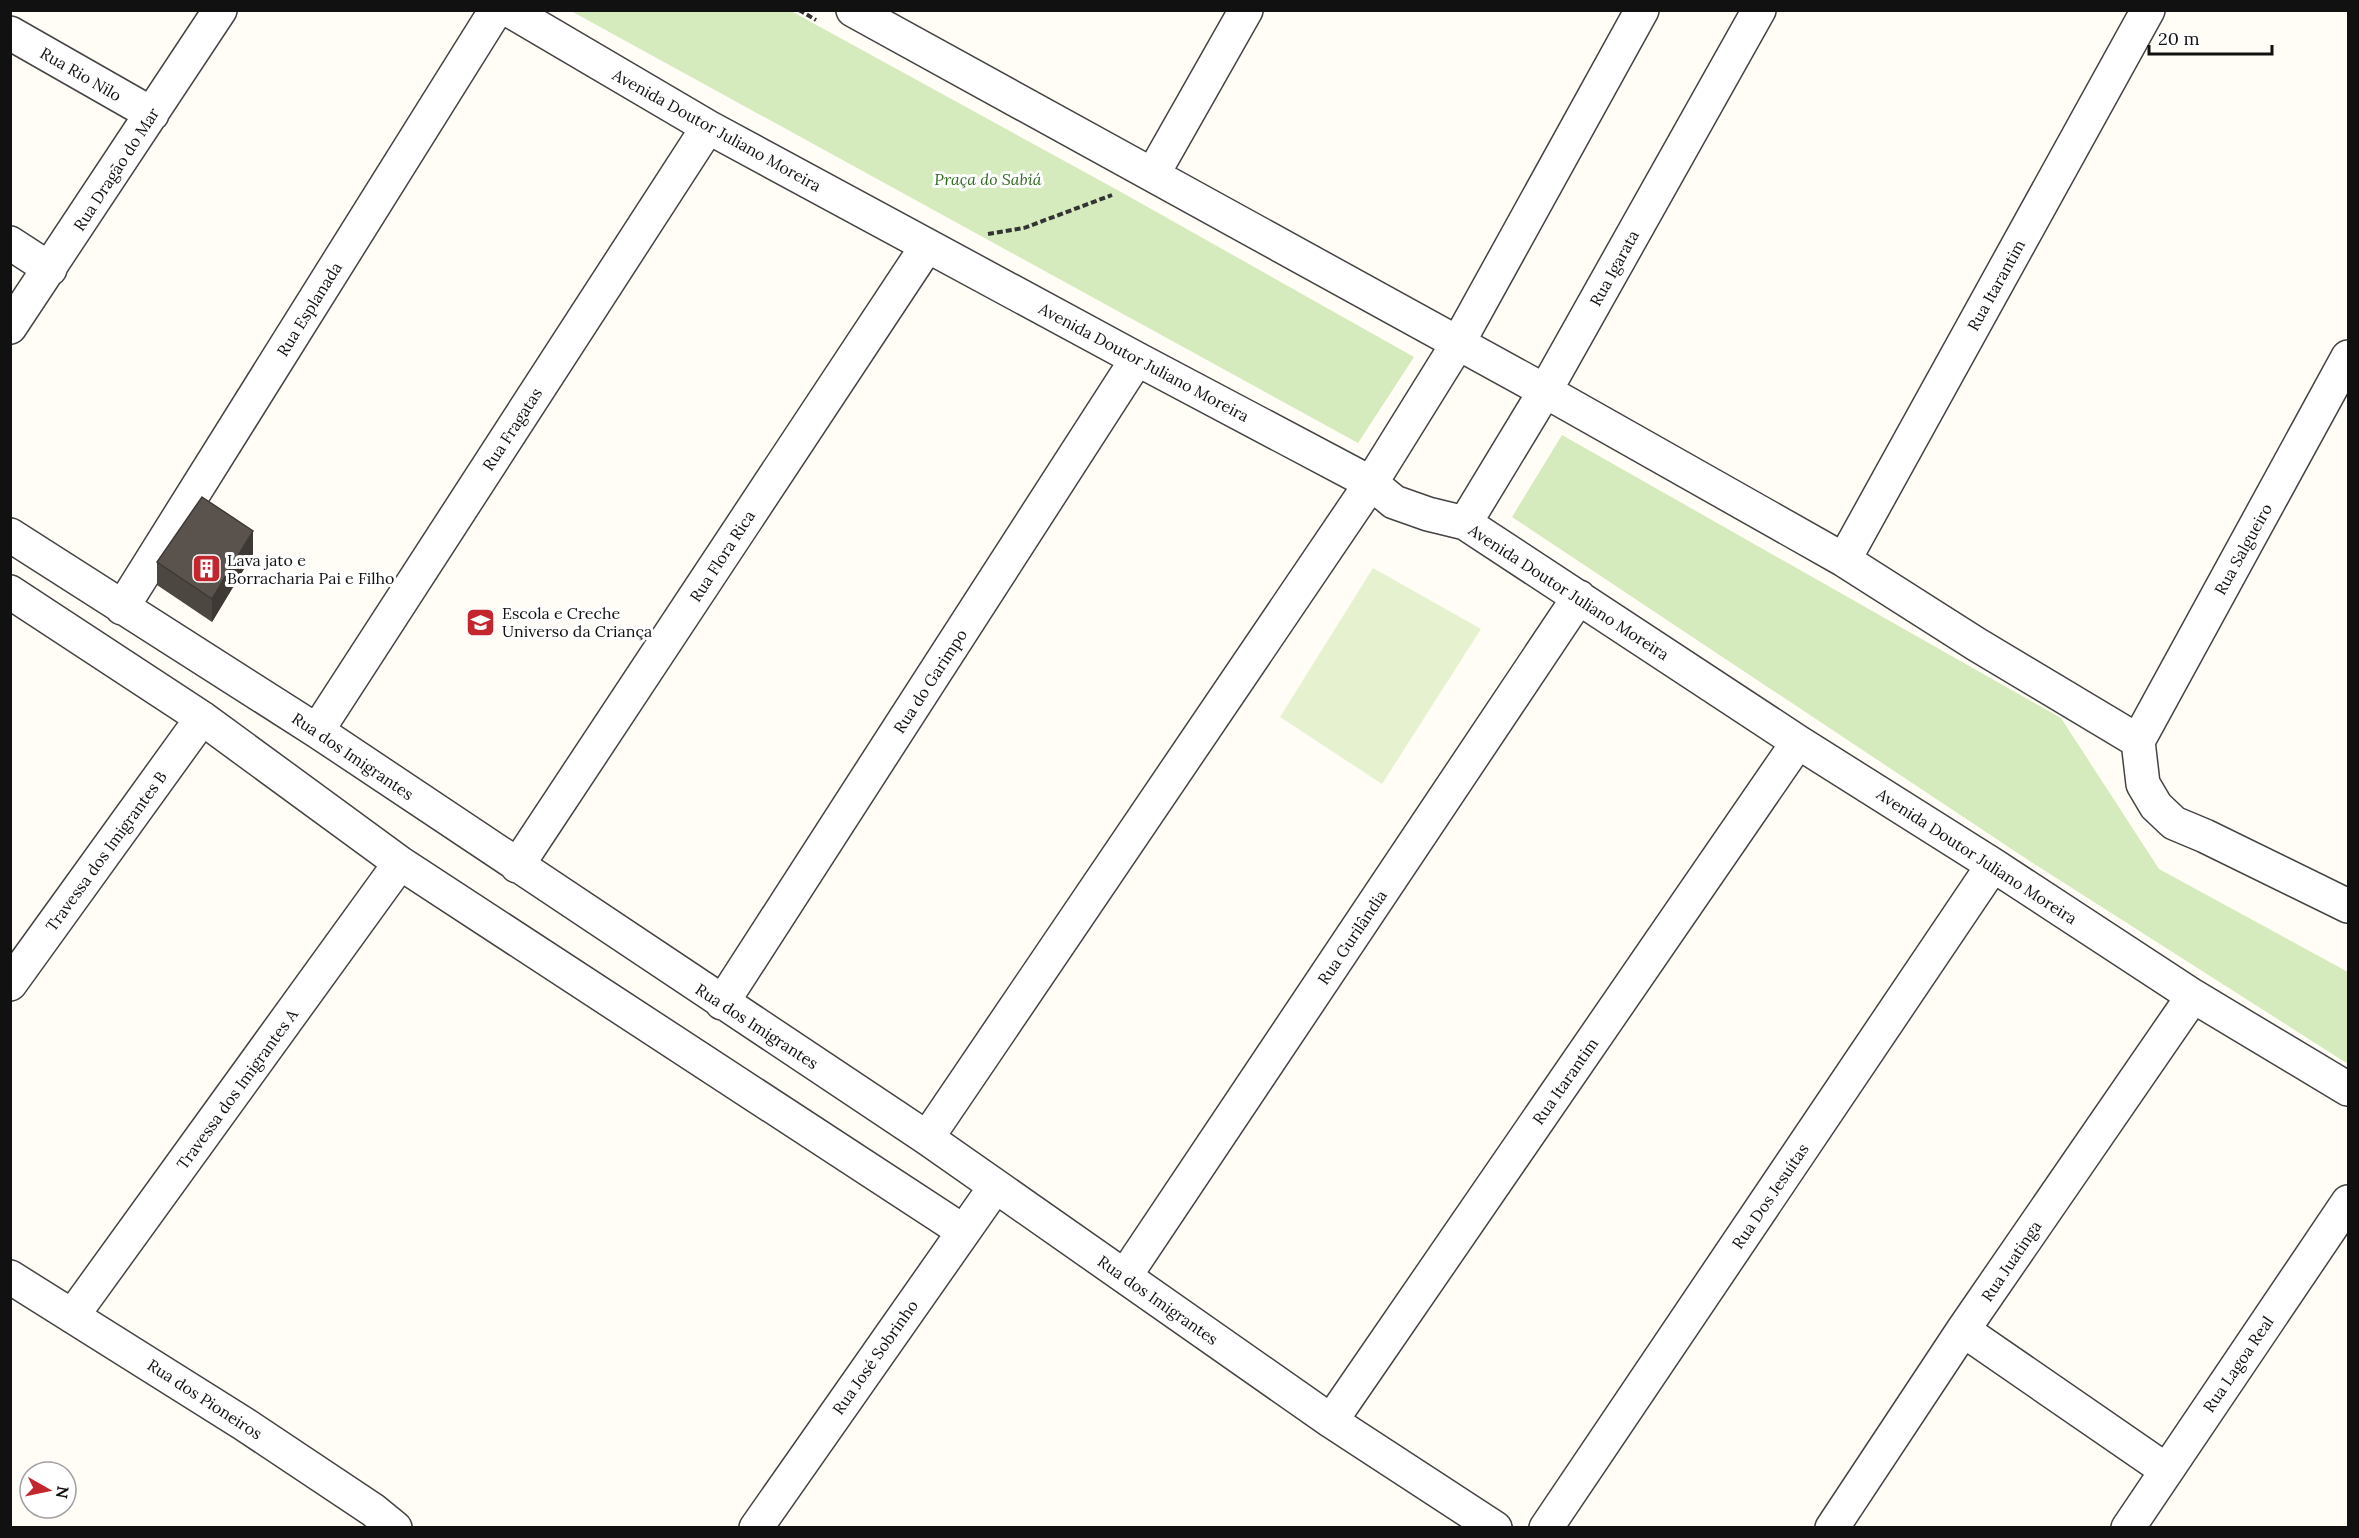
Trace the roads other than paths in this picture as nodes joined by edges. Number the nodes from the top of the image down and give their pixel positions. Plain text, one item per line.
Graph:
1 (220, 10) edge
2 (496, 10) edge
3 (508, 10) edge
4 (853, 10) edge
5 (1246, 10) edge
6 (1641, 10) edge
7 (1759, 10) edge
8 (2148, 10) edge
9 (10, 33) edge
10 (152, 114) junction
11 (708, 127) junction
12 (1153, 174) junction
13 (10, 243) edge
14 (927, 246) junction
15 (50, 269) junction
16 (10, 327) edge
17 (1458, 344) junction
18 (2349, 357) edge
19 (1137, 359) junction
20 (1545, 391) junction
21 (1371, 483) junction
22 (1465, 523) junction
23 (21, 542) edge
24 (1844, 560) junction
25 (10, 582) edge
26 (10, 592) edge
27 (1579, 597) junction
28 (122, 608) junction
29 (202, 718) junction
30 (317, 731) junction
31 (2138, 741) junction
32 (1798, 742) junction
33 (400, 863) junction
34 (1993, 865) junction
35 (517, 866) junction
36 (2349, 906) edge
37 (10, 984) edge
38 (2193, 996) junction
39 (723, 1004) junction
40 (2349, 1089) edge
41 (927, 1138) junction
42 (995, 1186) junction
43 (2349, 1202) edge
44 (963, 1231) junction
45 (1125, 1276) junction
46 (10, 1277) edge
47 (73, 1315) junction
48 (1964, 1330) junction
49 (1331, 1421) junction
50 (2166, 1470) junction
51 (395, 1527) edge
52 (756, 1527) edge
53 (1495, 1527) edge
54 (1546, 1527) edge
55 (1832, 1527) edge
56 (2128, 1527) edge

1 - 10 street, Rua Dragão do Mar
2 - 28 street, Rua Esplanada
3 - 11 street, Avenida Doutor Juliano Moreira
4 - 12 street
5 - 12 street
6 - 17 street
7 - 20 street, Rua Igarata
8 - 24 street, Rua Itarantim
9 - 10 street, Rua Rio Nilo
10 - 15 street, Rua Dragão do Mar
11 - 14 street, Avenida Doutor Juliano Moreira
11 - 30 street, Rua Fragatas
12 - 17 street
13 - 15 street
14 - 19 street, Avenida Doutor Juliano Moreira
14 - 35 street, Rua Flora Rica
15 - 16 street, Rua Dragão do Mar
17 - 20 street
17 - 21 street
18 - 31 street, Rua Salgueiro
19 - 21 street, Avenida Doutor Juliano Moreira
19 - 39 street, Rua do Garimpo
20 - 22 street, Rua Igarata
20 - 24 street
21 - 22 street, Avenida Doutor Juliano Moreira
21 - 41 street
22 - 27 street, Avenida Doutor Juliano Moreira
23 - 25 street
23 - 28 street, Rua dos Imigrantes
24 - 31 street
26 - 29 street
27 - 32 street, Avenida Doutor Juliano Moreira
27 - 45 street, Rua Gurilândia
28 - 30 street, Rua dos Imigrantes
29 - 33 street
29 - 37 street, Travessa dos Imigrantes B
30 - 35 street, Rua dos Imigrantes
31 - 36 street
32 - 34 street, Avenida Doutor Juliano Moreira
32 - 49 street, Rua Itarantim
33 - 44 street
33 - 47 street, Travessa dos Imigrantes A
34 - 38 street, Avenida Doutor Juliano Moreira
34 - 54 street, Rua Dos Jesuítas
35 - 39 street, Rua dos Imigrantes
38 - 40 street, Avenida Doutor Juliano Moreira
38 - 48 street, Rua Juatinga
39 - 41 street, Rua dos Imigrantes
41 - 42 street, Rua dos Imigrantes
42 - 44 street, Rua José Sobrinho
42 - 45 street, Rua dos Imigrantes
43 - 50 street, Rua Lagoa Real
44 - 52 street, Rua José Sobrinho
45 - 49 street, Rua dos Imigrantes
46 - 47 street, Rua dos Pioneiros
47 - 51 street, Rua dos Pioneiros
48 - 50 street
48 - 55 street, Rua Juatinga
49 - 53 street, Rua dos Imigrantes
50 - 56 street, Rua Lagoa Real

